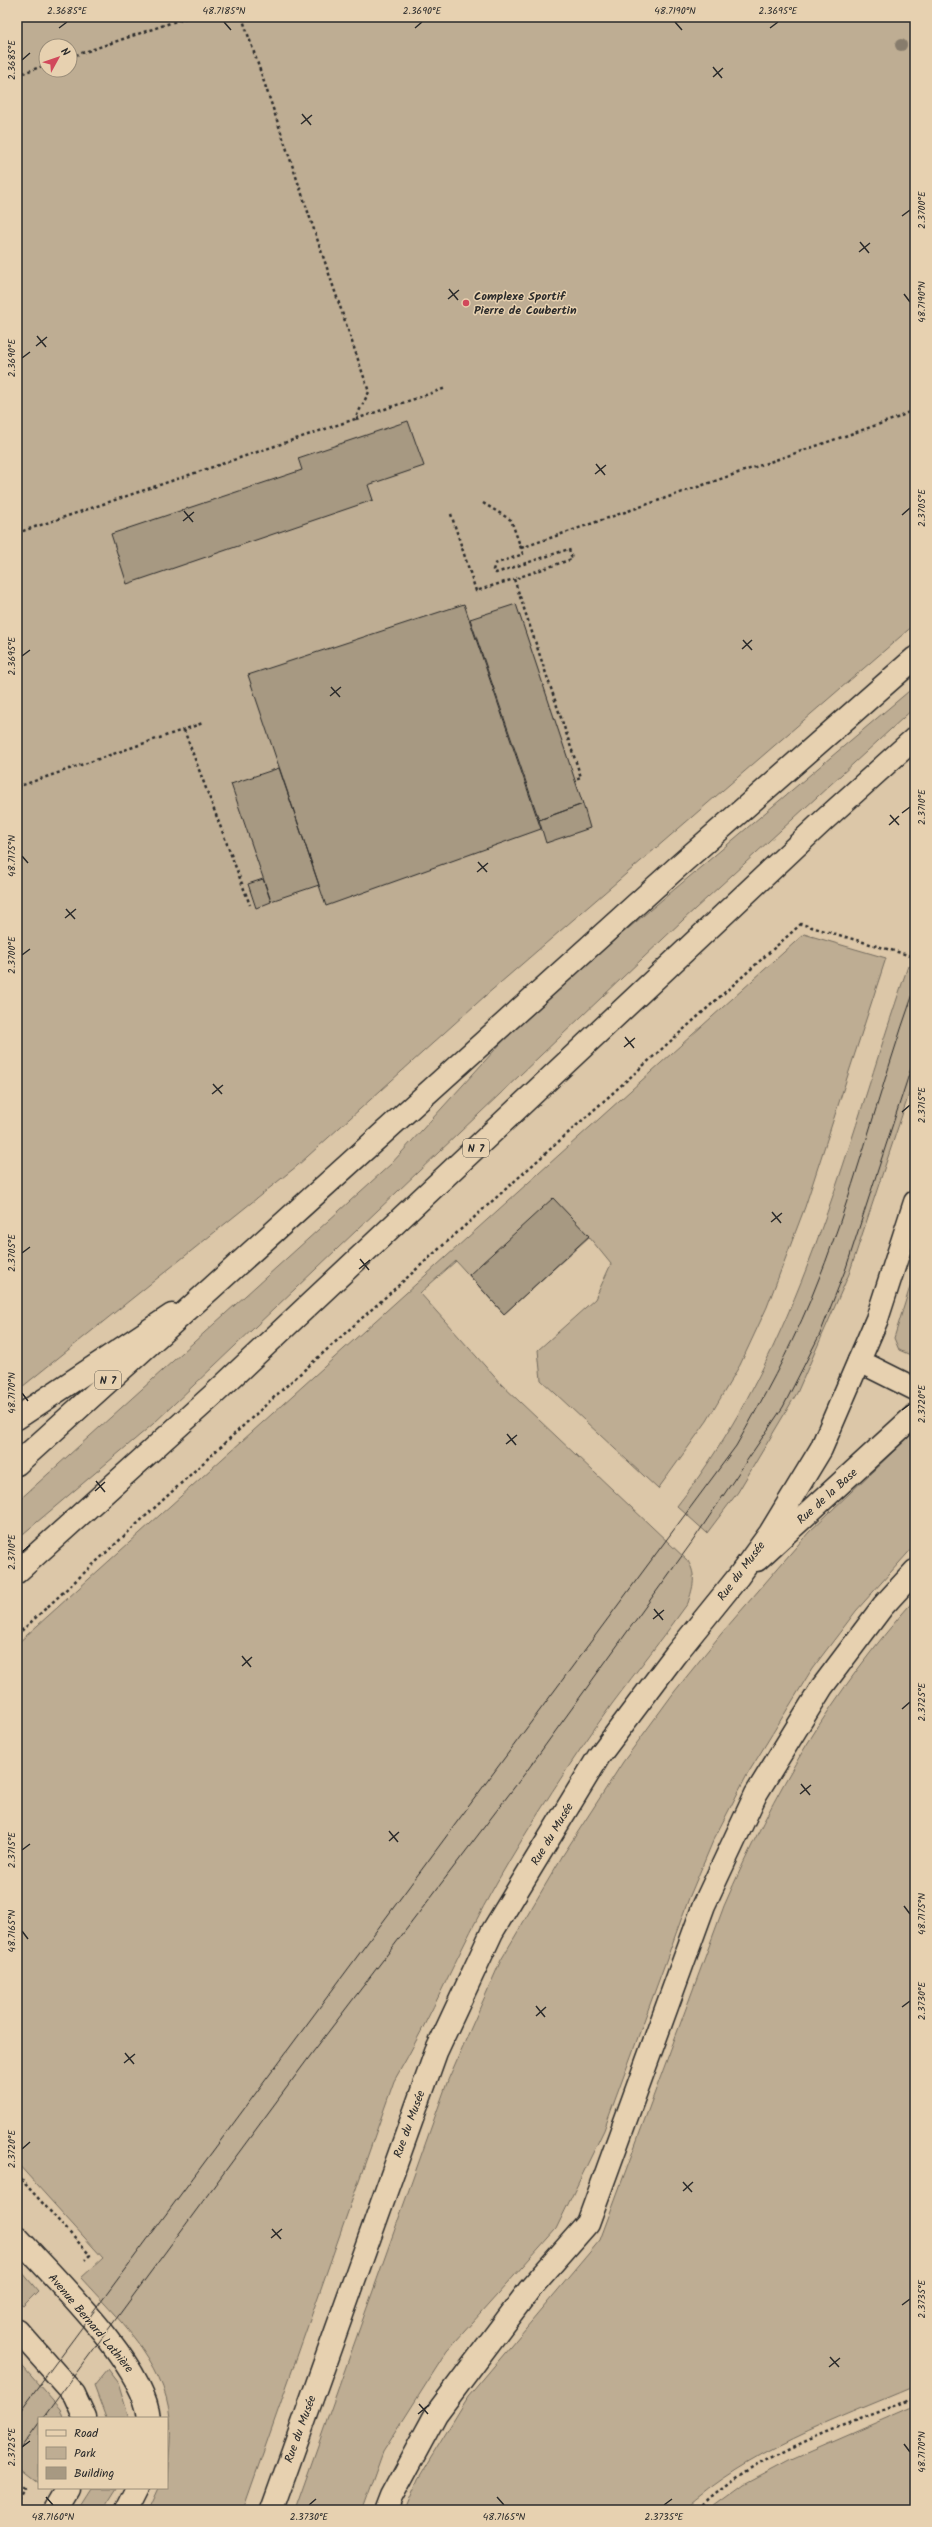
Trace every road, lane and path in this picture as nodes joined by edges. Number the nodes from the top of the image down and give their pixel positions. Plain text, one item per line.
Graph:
1 (188, 17) edge
2 (242, 17) edge
3 (78, 54) edge
4 (38, 68) edge
5 (17, 75) edge
6 (446, 388) dead end
7 (915, 409) edge
8 (356, 419) junction
9 (483, 503) dead end
10 (451, 514) dead end
11 (17, 533) edge
12 (521, 548) junction
13 (514, 580) junction
14 (915, 658) edge
15 (203, 723) dead end
16 (184, 730) junction
17 (915, 738) edge
18 (574, 779) dead end
19 (17, 787) edge
20 (250, 906) dead end
21 (915, 957) edge
22 (915, 1202) edge
23 (200, 1296) junction
24 (858, 1362) junction
25 (915, 1389) edge
26 (915, 1415) edge
27 (17, 1418) edge
28 (17, 1464) edge
29 (915, 1571) edge
30 (17, 1572) edge
31 (738, 1577) junction
32 (17, 1635) edge
33 (17, 2175) edge
34 (17, 2237) edge
35 (81, 2264) dead end
36 (17, 2330) edge
37 (915, 2398) edge
38 (85, 2417) edge
39 (149, 2417) edge
40 (17, 2483) edge
41 (66, 2489) edge
42 (137, 2489) edge
43 (17, 2500) edge
44 (54, 2510) edge
45 (126, 2510) edge
46 (272, 2510) edge
47 (386, 2510) edge
48 (699, 2510) edge

1 - 3 path
2 - 8 path
4 - 5 path
6 - 8 path
7 - 12 path
8 - 11 path
9 - 12 path
10 - 13 path
12 - 13 path
13 - 18 path
14 - 23 main road, N 7
15 - 16 path
16 - 19 path
16 - 20 path
17 - 30 main road, N 7
21 - 32 path
22 - 24 main road, Rue du Musée
23 - 27 main road
23 - 28 main road, N 7
24 - 25 main road
24 - 31 main road, Rue du Musée
26 - 31 main road, Rue de la Base
29 - 47 main road
31 - 46 main road, Rue du Musée
33 - 35 path
34 - 39 main road, Avenue Bernard Lathière
36 - 38 main road
37 - 48 path
40 - 43 path
41 - 44 main road
42 - 45 main road

